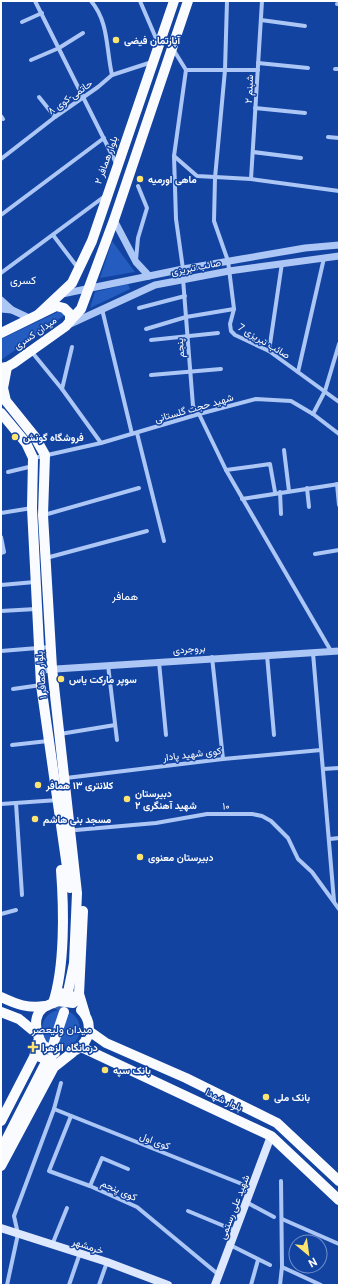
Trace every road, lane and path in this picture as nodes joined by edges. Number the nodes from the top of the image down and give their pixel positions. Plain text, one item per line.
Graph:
1 (35, 1) edge
2 (91, 1) edge
3 (140, 1) edge
4 (174, 1) edge
5 (188, 1) edge
6 (228, 1) edge
7 (262, 1) edge
8 (42, 13) junction
9 (261, 20) junction
10 (22, 22) dead end
11 (305, 26) dead end
12 (83, 32) dead end
13 (159, 47) junction
14 (59, 48) junction
15 (173, 48) junction
16 (31, 60) dead end
17 (154, 61) junction
18 (258, 63) junction
19 (308, 68) dead end
20 (186, 70) junction
21 (225, 70) junction
22 (258, 70) junction
23 (112, 75) junction
24 (39, 97) dead end
25 (84, 97) junction
26 (256, 108) junction
27 (305, 113) dead end
28 (55, 117) junction
29 (328, 137) dead end
30 (104, 138) junction
31 (339, 138) edge
32 (253, 152) junction
33 (174, 156) junction
34 (301, 158) dead end
35 (1, 159) edge
36 (118, 165) junction
37 (215, 178) junction
38 (251, 179) junction
39 (138, 186) dead end
40 (339, 191) edge
41 (107, 194) junction
42 (1, 215) edge
43 (114, 220) junction
44 (53, 235) junction
45 (339, 245) edge
46 (339, 256) edge
47 (324, 258) junction
48 (228, 261) junction
49 (136, 262) junction
50 (282, 263) junction
51 (183, 269) junction
52 (80, 270) junction
53 (229, 271) junction
54 (1, 273) edge
55 (147, 277) junction
56 (183, 279) junction
57 (88, 289) junction
58 (147, 289) junction
59 (62, 294) junction
60 (185, 296) junction
61 (1, 300) edge
62 (139, 308) dead end
63 (1, 309) edge
64 (102, 309) junction
65 (234, 309) junction
66 (12, 310) junction
67 (39, 314) junction
68 (186, 317) junction
69 (29, 318) junction
70 (68, 324) junction
71 (146, 329) dead end
72 (1, 333) edge
73 (218, 333) dead end
74 (187, 337) junction
75 (151, 340) dead end
76 (339, 344) edge
77 (72, 347) dead end
78 (30, 350) junction
79 (269, 351) junction
80 (4, 367) edge
81 (221, 369) dead end
82 (189, 371) junction
83 (298, 372) junction
84 (151, 375) dead end
85 (62, 389) junction
86 (326, 391) junction
87 (339, 402) edge
88 (1, 414) edge
89 (199, 414) junction
90 (313, 414) junction
91 (137, 433) junction
92 (132, 434) junction
93 (339, 434) edge
94 (101, 444) junction
95 (284, 450) dead end
96 (45, 455) junction
97 (33, 462) junction
98 (226, 470) junction
99 (8, 472) dead end
100 (338, 484) edge
101 (139, 488) dead end
102 (307, 488) junction
103 (289, 490) junction
104 (277, 492) junction
105 (242, 499) junction
106 (339, 505) edge
107 (309, 507) dead end
108 (32, 508) junction
109 (1, 513) edge
110 (281, 514) dead end
111 (43, 515) junction
112 (147, 531) dead end
113 (1, 537) edge
114 (164, 541) dead end
115 (339, 550) edge
116 (2, 553) edge
117 (315, 554) dead end
118 (46, 558) junction
119 (35, 582) junction
120 (1, 584) edge
121 (36, 609) junction
122 (1, 611) edge
123 (50, 647) junction
124 (38, 649) junction
125 (1, 651) edge
126 (331, 651) junction
127 (339, 651) edge
128 (312, 653) junction
129 (267, 655) junction
130 (212, 657) junction
131 (158, 661) junction
132 (108, 665) junction
133 (52, 668) junction
134 (40, 670) junction
135 (41, 685) junction
136 (13, 689) dead end
137 (115, 725) junction
138 (59, 734) junction
139 (166, 735) dead end
140 (274, 735) dead end
141 (48, 740) junction
142 (117, 740) dead end
143 (12, 745) dead end
144 (321, 750) junction
145 (223, 758) junction
146 (339, 768) edge
147 (323, 769) junction
148 (65, 778) junction
149 (58, 800) junction
150 (16, 803) junction
151 (1, 804) edge
152 (65, 822) junction
153 (76, 830) junction
154 (339, 838) edge
155 (330, 839) junction
156 (22, 895) dead end
157 (334, 902) junction
158 (339, 909) edge
159 (16, 910) dead end
160 (1, 914) edge
161 (1, 998) edge
162 (63, 999) junction
163 (1, 1012) edge
164 (89, 1031) junction
165 (77, 1050) junction
166 (45, 1052) junction
167 (61, 1083) dead end
168 (54, 1109) junction
169 (71, 1116) junction
170 (9, 1121) edge
171 (1, 1136) edge
172 (271, 1136) junction
173 (1, 1150) edge
174 (1, 1166) edge
175 (325, 1167) junction
176 (128, 1169) dead end
177 (315, 1178) junction
178 (281, 1181) dead end
179 (339, 1181) edge
180 (90, 1186) junction
181 (252, 1188) junction
182 (339, 1200) edge
183 (246, 1202) junction
184 (67, 1208) dead end
185 (188, 1211) dead end
186 (274, 1217) dead end
187 (282, 1219) junction
188 (1, 1228) edge
189 (236, 1230) junction
190 (18, 1234) junction
191 (339, 1244) edge
192 (52, 1245) junction
193 (230, 1245) junction
194 (80, 1253) junction
195 (258, 1260) junction
196 (106, 1262) junction
197 (270, 1265) dead end
198 (282, 1267) junction
199 (219, 1275) junction
200 (7, 1284) edge
201 (13, 1285) edge
202 (69, 1285) edge
203 (99, 1285) edge
204 (168, 1285) edge
205 (215, 1285) edge
206 (251, 1285) edge
207 (280, 1285) edge
208 (321, 1285) edge

1 - 8 street
2 - 23 street
3 - 13 street
4 - 13 main road, بلوار همافر ۲
5 - 15 main road
6 - 21 street, صائب تبریزی 7
7 - 9 street, شبنم ۲
8 - 10 street
8 - 14 street
9 - 11 street
9 - 18 street, شبنم ۲
12 - 14 street
13 - 17 main road, بلوار همافر ۲
14 - 16 street
14 - 25 street
15 - 20 street
15 - 43 main road
17 - 23 street, حاتمی-کوی ۸
17 - 36 main road, بلوار همافر ۲
18 - 19 street
18 - 22 street, شبنم ۲
20 - 21 street
20 - 33 street
21 - 22 street
21 - 37 street, صائب تبریزی 7
22 - 26 street, شبنم ۲
23 - 25 street, حاتمی-کوی ۸
24 - 28 street
25 - 28 street, حاتمی-کوی ۸
25 - 30 street
26 - 27 street
26 - 32 street, شبنم ۲
28 - 35 street, حاتمی-کوی ۸
29 - 31 street
30 - 36 street
30 - 42 street
32 - 34 street
32 - 38 street, شبنم ۲
33 - 37 street
33 - 51 street
36 - 41 main road, بلوار همافر ۲
37 - 38 street
37 - 48 street, صائب تبریزی 7
38 - 40 street
39 - 49 street
41 - 44 street
41 - 52 main road, بلوار همافر ۲
43 - 49 street
43 - 57 main road
44 - 52 street
44 - 54 street
45 - 48 street, صائب تبریزی
46 - 47 street, صائب تبریزی
47 - 50 street, صائب تبریزی
47 - 83 street
48 - 51 street, صائب تبریزی
48 - 53 street, صائب تبریزی 7
49 - 55 street
50 - 53 street, صائب تبریزی
50 - 79 street
51 - 55 street, صائب تبریزی
52 - 59 main road, بلوار همافر ۲
53 - 56 street, صائب تبریزی
53 - 65 street, صائب تبریزی 7
55 - 57 street, صائب تبریزی
55 - 58 street
56 - 58 street, صائب تبریزی
56 - 60 street, پنجم
57 - 59 street, صائب تبریزی
57 - 70 main road
58 - 64 street, صائب تبریزی
59 - 67 main road, بلوار همافر ۲
60 - 62 street
60 - 68 street, پنجم
61 - 66 street
63 - 66 street
64 - 70 street, صائب تبریزی
64 - 92 street
65 - 68 street
65 - 79 street, صائب تبریزی 7
66 - 69 street
67 - 69 main road, میدان کسری
67 - 70 main road, میدان کسری
68 - 71 street
68 - 74 street, پنجم
69 - 72 main road, میدان کسری
70 - 78 main road, میدان کسری
73 - 74 street
74 - 75 street
74 - 82 street, پنجم
76 - 86 street
77 - 85 street
78 - 80 main road, میدان کسری
78 - 85 street
79 - 83 street, صائب تبریزی 7
80 - 96 main road
81 - 82 street
82 - 84 street
82 - 89 street, پنجم
83 - 86 street, صائب تبریزی 7
85 - 94 street
86 - 87 street, صائب تبریزی 7
86 - 90 street
88 - 97 main road
89 - 90 street, شهید حجت گلستانی
89 - 91 street, شهید حجت گلستانی
89 - 98 street, پنجم
90 - 93 street, شهید حجت گلستانی
91 - 92 street, شهید حجت گلستانی
91 - 114 street
92 - 94 street, شهید حجت گلستانی
94 - 96 street, شهید حجت گلستانی
95 - 103 street
96 - 97 street, شهید حجت گلستانی
96 - 111 main road, بلوار همافر ۱
97 - 99 street, شهید حجت گلستانی
97 - 108 main road, بلوار همافر ۱
98 - 104 street
98 - 105 street, پنجم
100 - 102 street
100 - 106 street
101 - 111 street
102 - 103 street
102 - 107 street
103 - 104 street
104 - 105 street
104 - 110 street
105 - 126 street, پنجم
108 - 109 street
108 - 119 main road, بلوار همافر ۱
111 - 118 main road, بلوار همافر ۱
112 - 118 street
113 - 116 street
115 - 117 street
118 - 123 main road, بلوار همافر ۱
119 - 120 street
119 - 121 main road, بلوار همافر ۱
121 - 122 street
121 - 124 main road, بلوار همافر ۱
123 - 124 street
123 - 133 main road, بلوار همافر ۱
124 - 125 street
124 - 134 main road, بلوار همافر ۱
126 - 127 street, بروجردی
126 - 128 street, بروجردی
128 - 129 street, بروجردی
128 - 144 street
129 - 130 street, بروجردی
129 - 140 street
130 - 131 street, بروجردی
130 - 145 street
131 - 132 street, بروجردی
131 - 139 street
132 - 133 street, بروجردی
132 - 137 street
133 - 134 street, بروجردی
133 - 138 main road, بلوار همافر ۱
134 - 135 main road, بلوار همافر ۱
135 - 136 street
135 - 141 main road, بلوار همافر ۱
137 - 138 street
137 - 142 street
138 - 148 main road, بلوار همافر ۱
141 - 143 street
141 - 149 main road, بلوار همافر ۱
144 - 145 street, کوی شهید پادار
144 - 147 street
145 - 148 street, کوی شهید پادار
146 - 147 street
147 - 155 street
148 - 152 main road, بلوار همافر ۱
149 - 150 street
149 - 152 main road, بلوار همافر ۱
150 - 151 street
150 - 156 street
152 - 153 main road
152 - 162 main road, بلوار همافر ۱
153 - 157 street, ۱۰
153 - 162 main road
154 - 155 street
155 - 157 street
157 - 158 street, ۱۰
159 - 160 street
161 - 162 main road
162 - 164 main road
162 - 166 main road, بلوار همافر ۱
162 - 166 main road
163 - 166 main road
164 - 165 main road
164 - 175 main road, بلوار شهدا
165 - 166 main road
165 - 166 main road
165 - 172 main road, بلوار شهدا
166 - 170 main road, بلوار همافر ۱
166 - 170 main road
166 - 174 main road
167 - 168 street
168 - 169 street, کوی اول
168 - 190 street
169 - 180 street, کوی پنجم
169 - 181 street, کوی اول
170 - 171 main road
170 - 173 main road
172 - 177 main road, بلوار شهدا
172 - 181 main road, شهید علی رستمی
175 - 177 main road
175 - 179 main road, بلوار شهدا
176 - 180 street
177 - 182 main road, بلوار شهدا
178 - 187 street
180 - 199 street, کوی پنجم
181 - 183 main road, شهید علی رستمی
183 - 186 street
183 - 189 main road, شهید علی رستمی
184 - 192 street
185 - 189 street
187 - 191 street
187 - 198 street
188 - 190 main road, خرمشهر
189 - 193 main road, شهید علی رستمی
190 - 192 main road, خرمشهر
190 - 200 street
192 - 194 main road, خرمشهر
193 - 195 street
193 - 199 main road, شهید علی رستمی
194 - 196 main road, خرمشهر
194 - 202 street
195 - 197 street
195 - 206 street
196 - 203 street
196 - 204 main road, خرمشهر
198 - 207 street
198 - 208 street
199 - 205 main road, شهید علی رستمی
200 - 201 street

